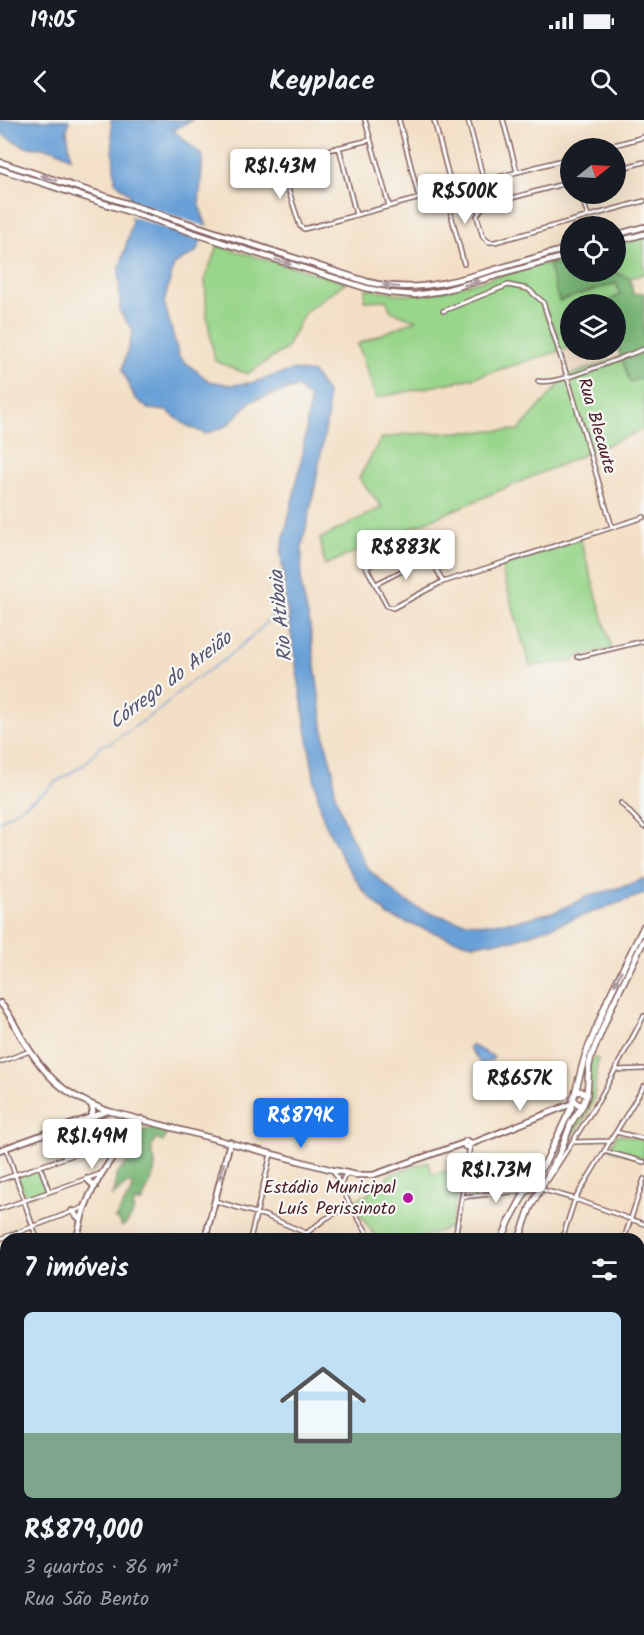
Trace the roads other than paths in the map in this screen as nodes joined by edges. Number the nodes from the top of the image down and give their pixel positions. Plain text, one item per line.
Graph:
1 (365, 120) edge
2 (399, 120) edge
3 (434, 120) edge
4 (468, 120) edge
5 (503, 120) edge
6 (644, 137) edge
7 (370, 140) junction
8 (626, 142) edge
9 (339, 147) junction
10 (560, 161) edge
11 (0, 162) edge
12 (644, 162) edge
13 (626, 167) edge
14 (0, 169) edge
15 (517, 172) junction
16 (484, 181) junction
17 (560, 185) edge
18 (452, 189) junction
19 (445, 191) junction
20 (418, 198) junction
21 (644, 201) edge
22 (584, 204) edge
23 (389, 206) junction
24 (356, 215) junction
25 (588, 216) joint
26 (560, 224) edge
27 (644, 227) edge
28 (626, 232) edge
29 (644, 234) edge
30 (626, 239) edge
31 (560, 251) edge
32 (560, 258) edge
33 (464, 264) dead end
34 (443, 311) dead end
35 (644, 349) edge
36 (567, 376) junction
37 (538, 381) dead end
38 (644, 517) edge
39 (612, 527) junction
40 (402, 551) dead end
41 (364, 563) dead end
42 (367, 568) junction
43 (443, 582) junction
44 (376, 585) junction
45 (644, 641) edge
46 (577, 657) dead end
47 (621, 803) dead end
48 (644, 827) edge
49 (644, 926) edge
50 (644, 940) edge
51 (2, 1006) edge
52 (644, 1016) edge
53 (30, 1051) junction
54 (0, 1062) edge
55 (644, 1069) edge
56 (615, 1070) junction
57 (644, 1086) edge
58 (587, 1095) junction
59 (576, 1101) junction
60 (91, 1104) junction
61 (108, 1111) junction
62 (90, 1118) junction
63 (142, 1119) junction
64 (55, 1131) junction
65 (616, 1132) junction
66 (128, 1136) junction
67 (644, 1139) edge
68 (611, 1141) junction
69 (109, 1142) junction
70 (230, 1142) junction
71 (573, 1142) junction
72 (466, 1145) junction
73 (3, 1149) edge
74 (118, 1151) junction
75 (604, 1151) junction
76 (272, 1152) junction
77 (65, 1157) junction
78 (644, 1162) edge
79 (40, 1166) junction
80 (333, 1170) junction
81 (348, 1173) junction
82 (103, 1174) junction
83 (15, 1175) junction
84 (87, 1179) junction
85 (644, 1179) edge
86 (0, 1180) edge
87 (341, 1186) junction
88 (95, 1187) junction
89 (527, 1189) junction
90 (540, 1189) junction
91 (49, 1191) junction
92 (462, 1197) junction
93 (575, 1199) junction
94 (24, 1200) junction
95 (215, 1201) junction
96 (350, 1205) junction
97 (85, 1206) junction
98 (0, 1209) edge
99 (72, 1212) junction
100 (257, 1213) junction
101 (631, 1219) junction
102 (81, 1220) junction
103 (644, 1224) edge
104 (33, 1227) junction
105 (16, 1233) edge
106 (36, 1233) edge
107 (78, 1233) edge
108 (207, 1233) edge
109 (252, 1233) edge
110 (306, 1233) joint
111 (367, 1233) edge
112 (456, 1233) edge
113 (505, 1233) edge
114 (521, 1233) edge
115 (564, 1233) edge
116 (626, 1233) edge

1 - 7 street
2 - 20 street
3 - 18 street
4 - 16 street
5 - 15 street
6 - 8 street
7 - 9 street
7 - 23 street
9 - 24 street
9 - 24 street
10 - 15 street
31 -> 11 main road
12 - 13 street
14 -> 32 main road
15 - 16 street
16 - 18 street
17 - 26 street
18 - 19 street
19 - 20 street
19 - 33 street
20 - 23 street
21 - 25 street
22 - 25 street
23 - 24 street
27 - 28 main road
29 - 30 main road
34 - 36 street, Rua Blecaute
35 - 36 street
36 - 37 street
36 - 39 street, Rua Blecaute
38 - 39 street
39 - 43 street
40 - 42 street
41 - 42 street
42 - 44 street
43 - 44 street
43 - 44 street
45 - 46 street
47 - 48 street
49 -> 59 main road
50 - 58 main road
51 - 53 main road
52 - 56 street
53 - 54 street
53 - 60 main road
55 - 56 street
56 - 71 street
57 - 65 street
58 - 59 main road
58 - 59 main road
59 - 72 main road
59 - 89 main road
59 - 90 main road
60 - 61 main road
60 - 62 main road
61 - 62 main road
61 - 63 main road
62 - 64 main road
63 - 66 main road
63 - 70 main road
64 - 73 main road
64 - 77 street
65 - 67 street
65 - 68 street
66 - 69 street
66 - 74 main road
68 - 71 street
68 - 75 street
69 - 74 main road
69 - 77 street
70 - 76 main road
70 -> 95 main road
71 - 90 street
72 - 81 main road
72 - 92 street
73 - 83 street
74 - 82 main road
75 - 78 street
75 - 93 street
76 - 80 main road
76 - 100 street
77 - 79 street
79 - 83 street
79 - 91 street
80 - 81 main road
80 - 87 street
81 - 87 street
82 - 84 street
82 - 88 main road
83 - 86 street
83 - 94 street
84 - 88 main road
84 - 91 street
85 - 101 street
87 - 96 street
88 - 97 main road
89 - 90 street
89 - 92 street
89 - 113 main road
90 - 93 street
90 - 114 main road
91 - 94 street
92 - 112 street
93 - 101 street
93 - 115 street
94 - 98 street
94 - 104 street
95 - 100 street
95 - 108 main road
96 - 110 street
96 - 111 street
97 - 99 street
97 - 102 main road
99 - 102 main road
99 - 104 street
100 - 109 street
100 - 110 street
101 - 103 street
101 - 116 street
102 - 107 main road
104 - 105 street
104 - 106 street

